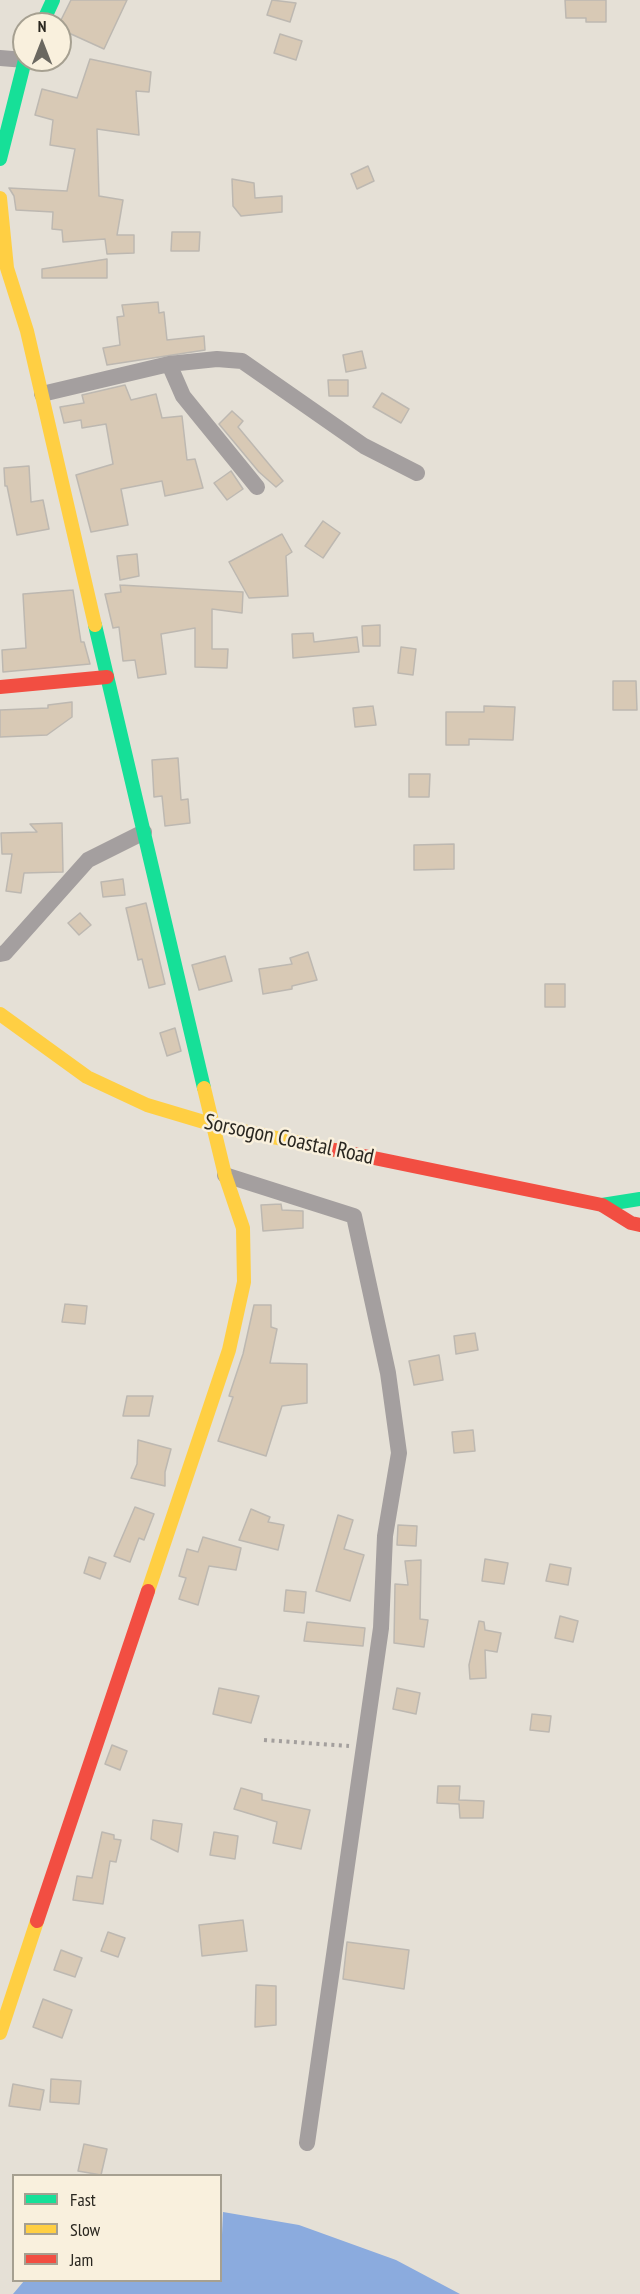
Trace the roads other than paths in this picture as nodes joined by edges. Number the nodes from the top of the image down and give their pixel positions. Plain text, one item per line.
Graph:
1 (22, 72) edge
2 (0, 159) edge
3 (0, 198) edge
4 (169, 364) junction
5 (42, 393) junction
6 (417, 472) dead end
7 (257, 486) dead end
8 (106, 677) junction
9 (0, 687) edge
10 (144, 832) junction
11 (0, 954) edge
12 (0, 1014) edge
13 (214, 1125) junction
14 (225, 1175) junction
15 (640, 1199) edge
16 (602, 1205) junction
17 (640, 1225) edge
18 (0, 2033) edge
19 (307, 2143) dead end

1 - 2 main road
3 - 5 main road
4 - 5 street
4 - 6 street
4 - 7 street
5 - 8 main road
8 - 9 main road
8 - 10 main road
10 - 11 street
10 - 13 main road
12 - 13 main road, Sorsogon Coastal Road
13 - 14 main road
13 - 16 main road, Sorsogon Coastal Road
14 - 18 main road
14 - 19 street
15 - 16 main road, Sorsogon Coastal Road
16 - 17 main road, Sorsogon Coastal Road

